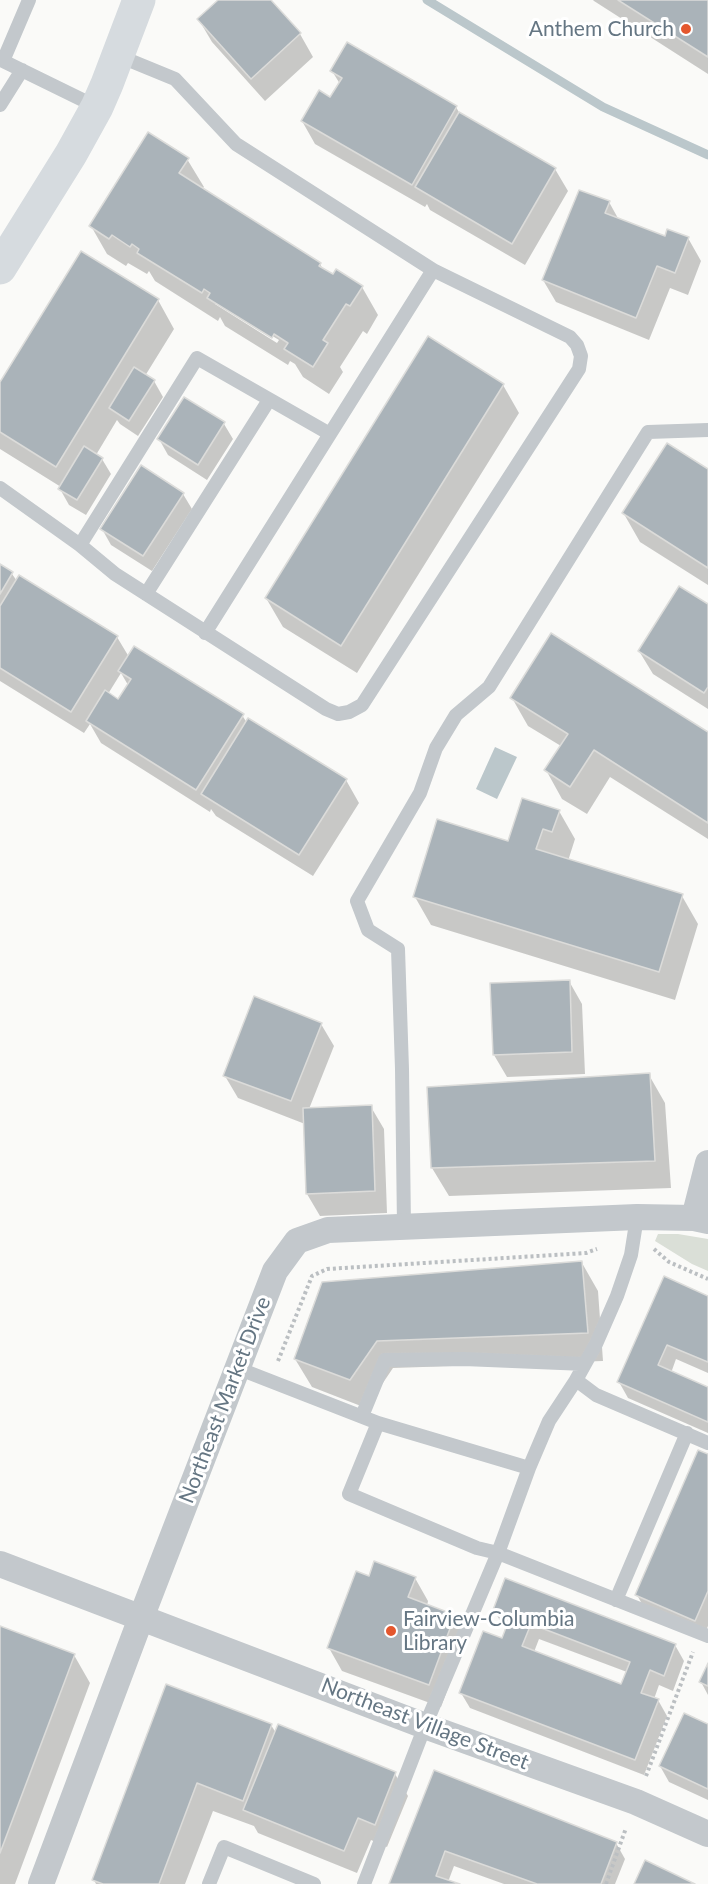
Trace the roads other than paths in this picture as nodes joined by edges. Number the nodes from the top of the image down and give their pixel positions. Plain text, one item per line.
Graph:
1 (29, 0) edge
2 (139, 0) edge
3 (119, 56) junction
4 (2, 60) edge
5 (22, 70) junction
6 (0, 105) edge
7 (97, 107) junction
8 (0, 268) edge
9 (434, 270) junction
10 (269, 400) junction
11 (708, 430) edge
12 (330, 434) junction
13 (0, 488) edge
14 (80, 545) junction
15 (146, 594) junction
16 (205, 633) junction
17 (708, 1163) edge
18 (701, 1220) edge
19 (404, 1227) junction
20 (635, 1229) junction
21 (585, 1364) junction
22 (237, 1368) junction
23 (576, 1380) junction
24 (362, 1416) junction
25 (378, 1423) junction
26 (687, 1434) junction
27 (708, 1443) edge
28 (529, 1468) junction
29 (498, 1553) junction
30 (0, 1564) edge
31 (616, 1600) junction
32 (141, 1618) junction
33 (704, 1634) edge
34 (425, 1726) junction
35 (708, 1834) edge
36 (41, 1884) edge
37 (209, 1884) edge
38 (314, 1884) edge
39 (364, 1884) edge

1 - 4 lane
2 - 3 main road
3 - 7 main road
3 - 9 lane
4 - 5 lane
5 - 6 lane
5 - 7 lane
7 - 8 main road
9 - 12 lane
9 - 16 lane
10 - 12 lane
10 - 14 lane
10 - 15 lane
11 - 19 lane
12 - 16 lane
13 - 14 lane
14 - 15 lane
15 - 16 lane
17 - 18 street
18 - 20 street, Northeast Market Drive
19 - 20 street, Northeast Market Drive
19 - 22 street, Northeast Market Drive
20 - 21 lane
21 - 23 lane
21 - 24 lane
22 - 24 lane
22 - 32 street, Northeast Market Drive
23 - 26 lane
23 - 28 lane
24 - 25 lane
25 - 28 lane
25 - 29 lane
26 - 27 lane
26 - 31 lane
28 - 29 lane
29 - 31 lane
29 - 34 lane
30 - 32 street, Northeast Village Street
31 - 33 lane
32 - 34 street, Northeast Village Street
32 - 36 street, Northeast Market Drive
34 - 35 street, Northeast Village Street
34 - 39 lane
37 - 38 lane

